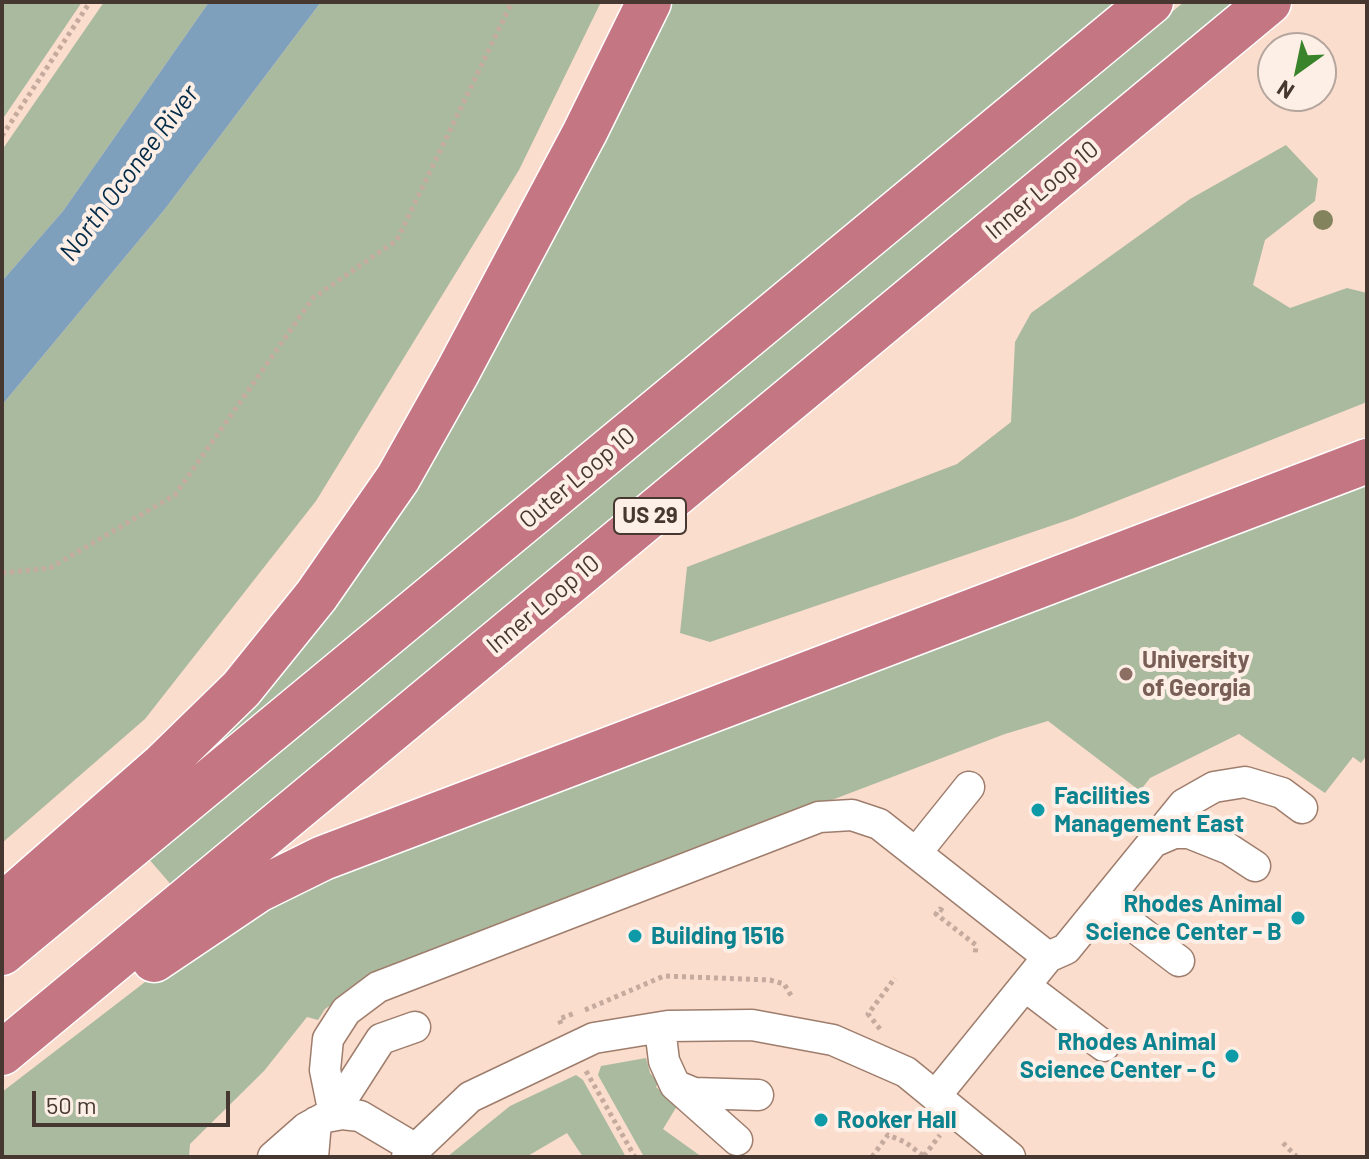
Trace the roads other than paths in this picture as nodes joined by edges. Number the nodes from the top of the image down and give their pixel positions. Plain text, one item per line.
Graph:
1 (649, 2) edge
2 (1151, 2) edge
3 (1269, 2) edge
4 (1367, 461) edge
5 (969, 787) dead end
6 (1302, 808) dead end
7 (1153, 842) junction
8 (916, 853) junction
9 (1255, 866) dead end
10 (1103, 903) junction
11 (2, 906) edge
12 (2, 953) edge
13 (1048, 957) junction
14 (1179, 961) dead end
15 (1025, 986) junction
16 (415, 1027) dead end
17 (660, 1028) junction
18 (16, 1041) edge
19 (1104, 1046) dead end
20 (675, 1085) junction
21 (937, 1094) junction
22 (758, 1095) dead end
23 (328, 1116) junction
24 (737, 1140) dead end
25 (410, 1153) edge
26 (273, 1157) edge
27 (313, 1157) edge
28 (1010, 1157) edge

1 - 11 highway
2 - 12 highway, Outer Loop 10
3 - 18 highway, Inner Loop 10 / US 29
4 - 18 highway
5 - 8 lane
6 - 7 lane
7 - 9 lane
7 - 10 lane
8 - 13 lane
8 - 23 lane
10 - 13 lane
10 - 14 lane
13 - 15 lane
15 - 19 lane
15 - 21 lane
16 - 23 lane
17 - 20 lane
17 - 21 lane
17 - 25 lane
20 - 22 lane
20 - 24 lane
21 - 28 lane
23 - 25 lane
23 - 26 lane
23 - 27 lane

